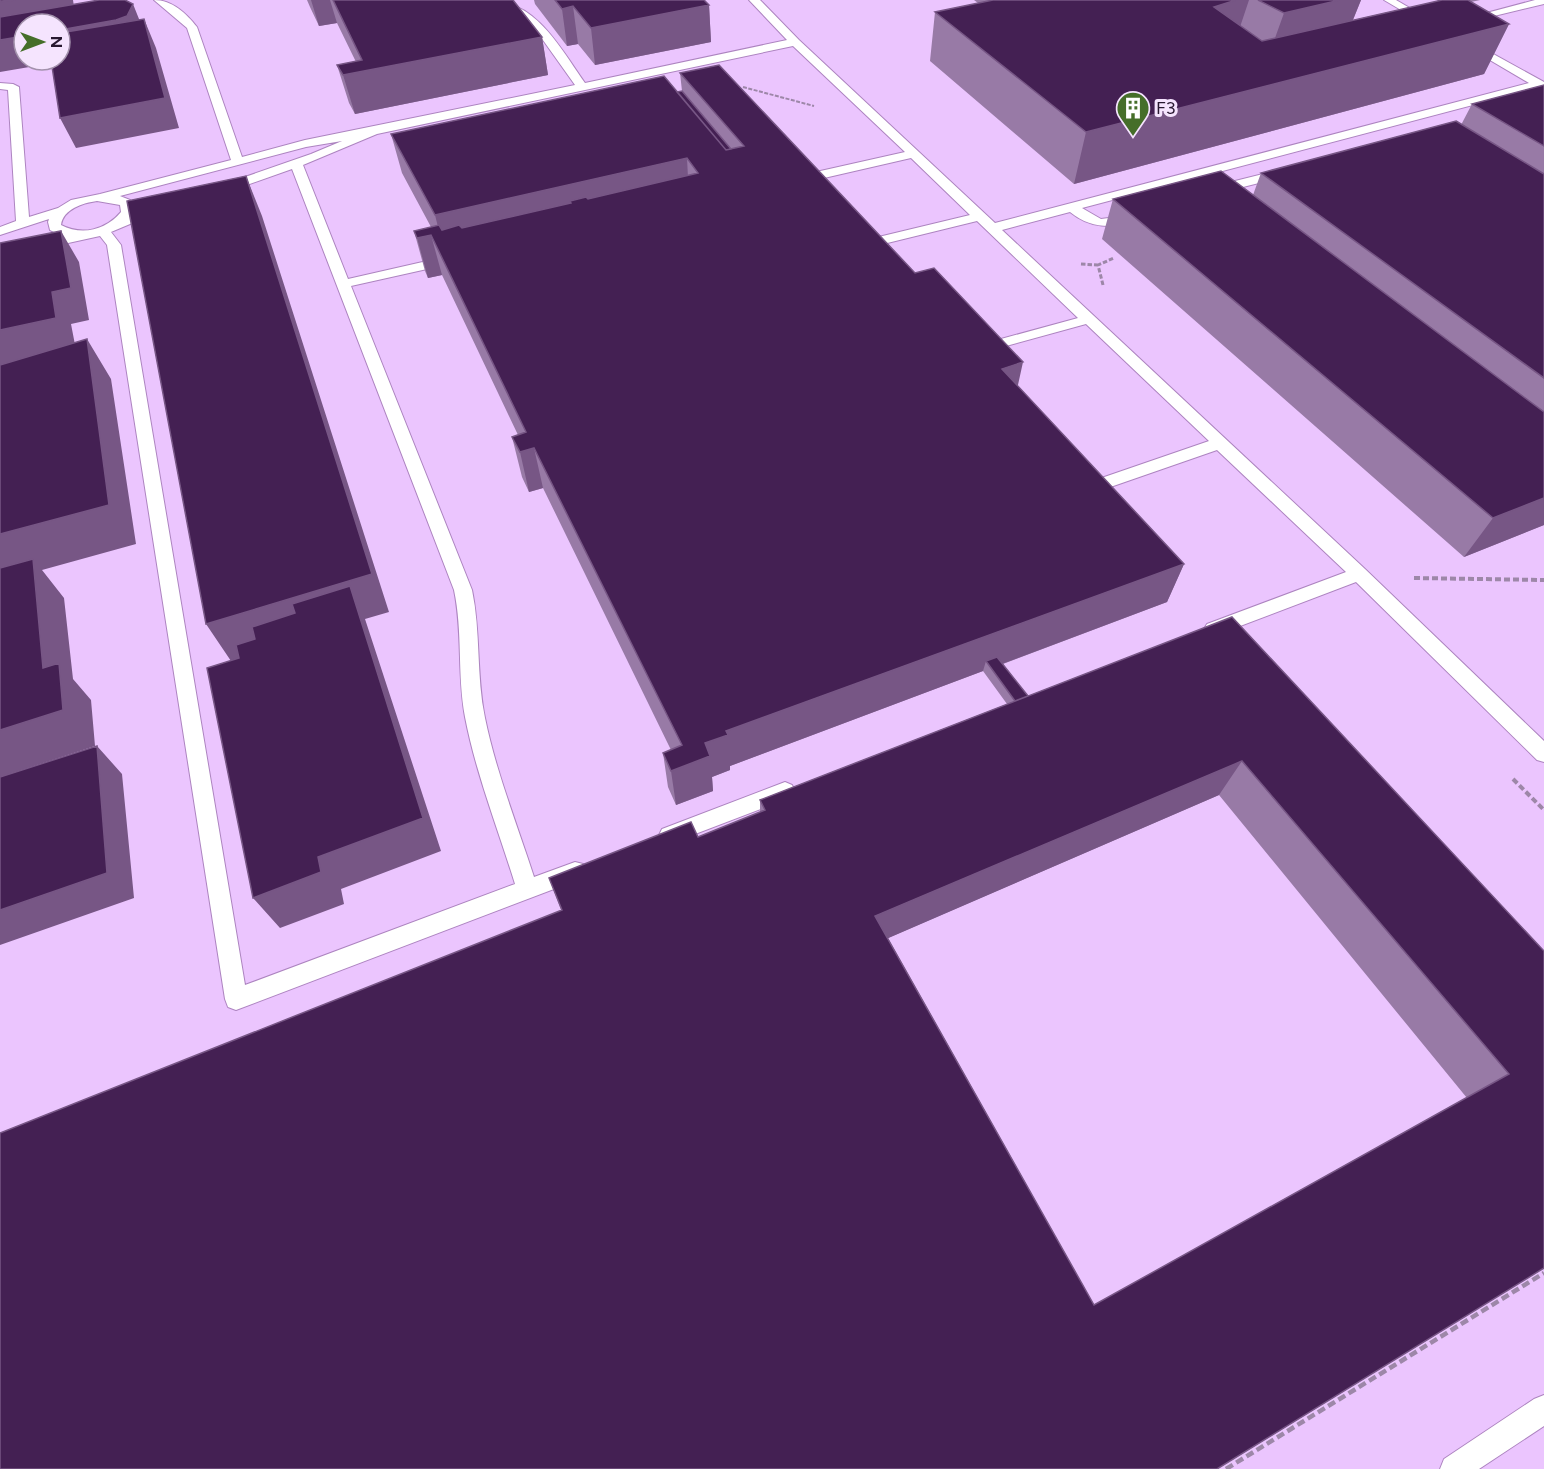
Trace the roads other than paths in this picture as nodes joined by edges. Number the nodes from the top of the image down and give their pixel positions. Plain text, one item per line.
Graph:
1 (159, 0) edge
2 (754, 0) edge
3 (1389, 0) edge
4 (1542, 1) edge
5 (497, 4) edge
6 (1457, 22) edge
7 (1436, 26) edge
8 (1456, 38) edge
9 (795, 42) junction
10 (1541, 85) edge
11 (0, 86) edge
12 (582, 87) junction
13 (373, 131) junction
14 (914, 154) junction
15 (238, 162) junction
16 (296, 164) junction
17 (1291, 171) edge
18 (811, 177) edge
19 (207, 194) edge
20 (102, 197) junction
21 (1209, 203) edge
22 (1072, 207) junction
23 (162, 209) edge
24 (61, 211) junction
25 (980, 216) junction
26 (1140, 217) edge
27 (23, 225) junction
28 (111, 228) junction
29 (993, 228) junction
30 (0, 231) edge
31 (78, 235) junction
32 (871, 243) edge
33 (0, 254) edge
34 (459, 257) edge
35 (343, 284) junction
36 (1089, 320) junction
37 (995, 345) edge
38 (1220, 443) junction
39 (1090, 488) edge
40 (1359, 574) junction
41 (1198, 635) edge
42 (1544, 754) edge
43 (806, 783) edge
44 (650, 842) edge
45 (594, 863) edge
46 (527, 889) junction
47 (1544, 1409) edge
48 (1454, 1469) edge

1 - 15 lane
2 - 9 lane
3 - 7 lane
4 - 6 lane
5 - 12 lane
8 - 10 lane
9 - 12 lane
9 - 14 lane
10 - 22 lane
11 - 27 lane
12 - 13 lane
13 - 15 lane
13 - 16 lane
14 - 18 lane
14 - 25 lane
15 - 20 lane
16 - 19 lane
16 - 35 lane
17 - 21 lane
20 - 24 lane
20 - 28 lane
22 - 26 lane
22 - 29 lane
23 - 28 lane
24 - 27 lane
24 - 31 lane
25 - 29 lane
25 - 32 lane
27 - 30 lane
28 - 31 lane
28 - 46 lane
29 - 36 lane
31 - 33 lane
34 - 35 lane
35 - 46 lane
36 - 37 lane
36 - 38 lane
38 - 39 lane
38 - 40 lane
40 - 41 lane
40 - 42 lane
43 - 44 lane
45 - 46 lane
47 - 48 lane

